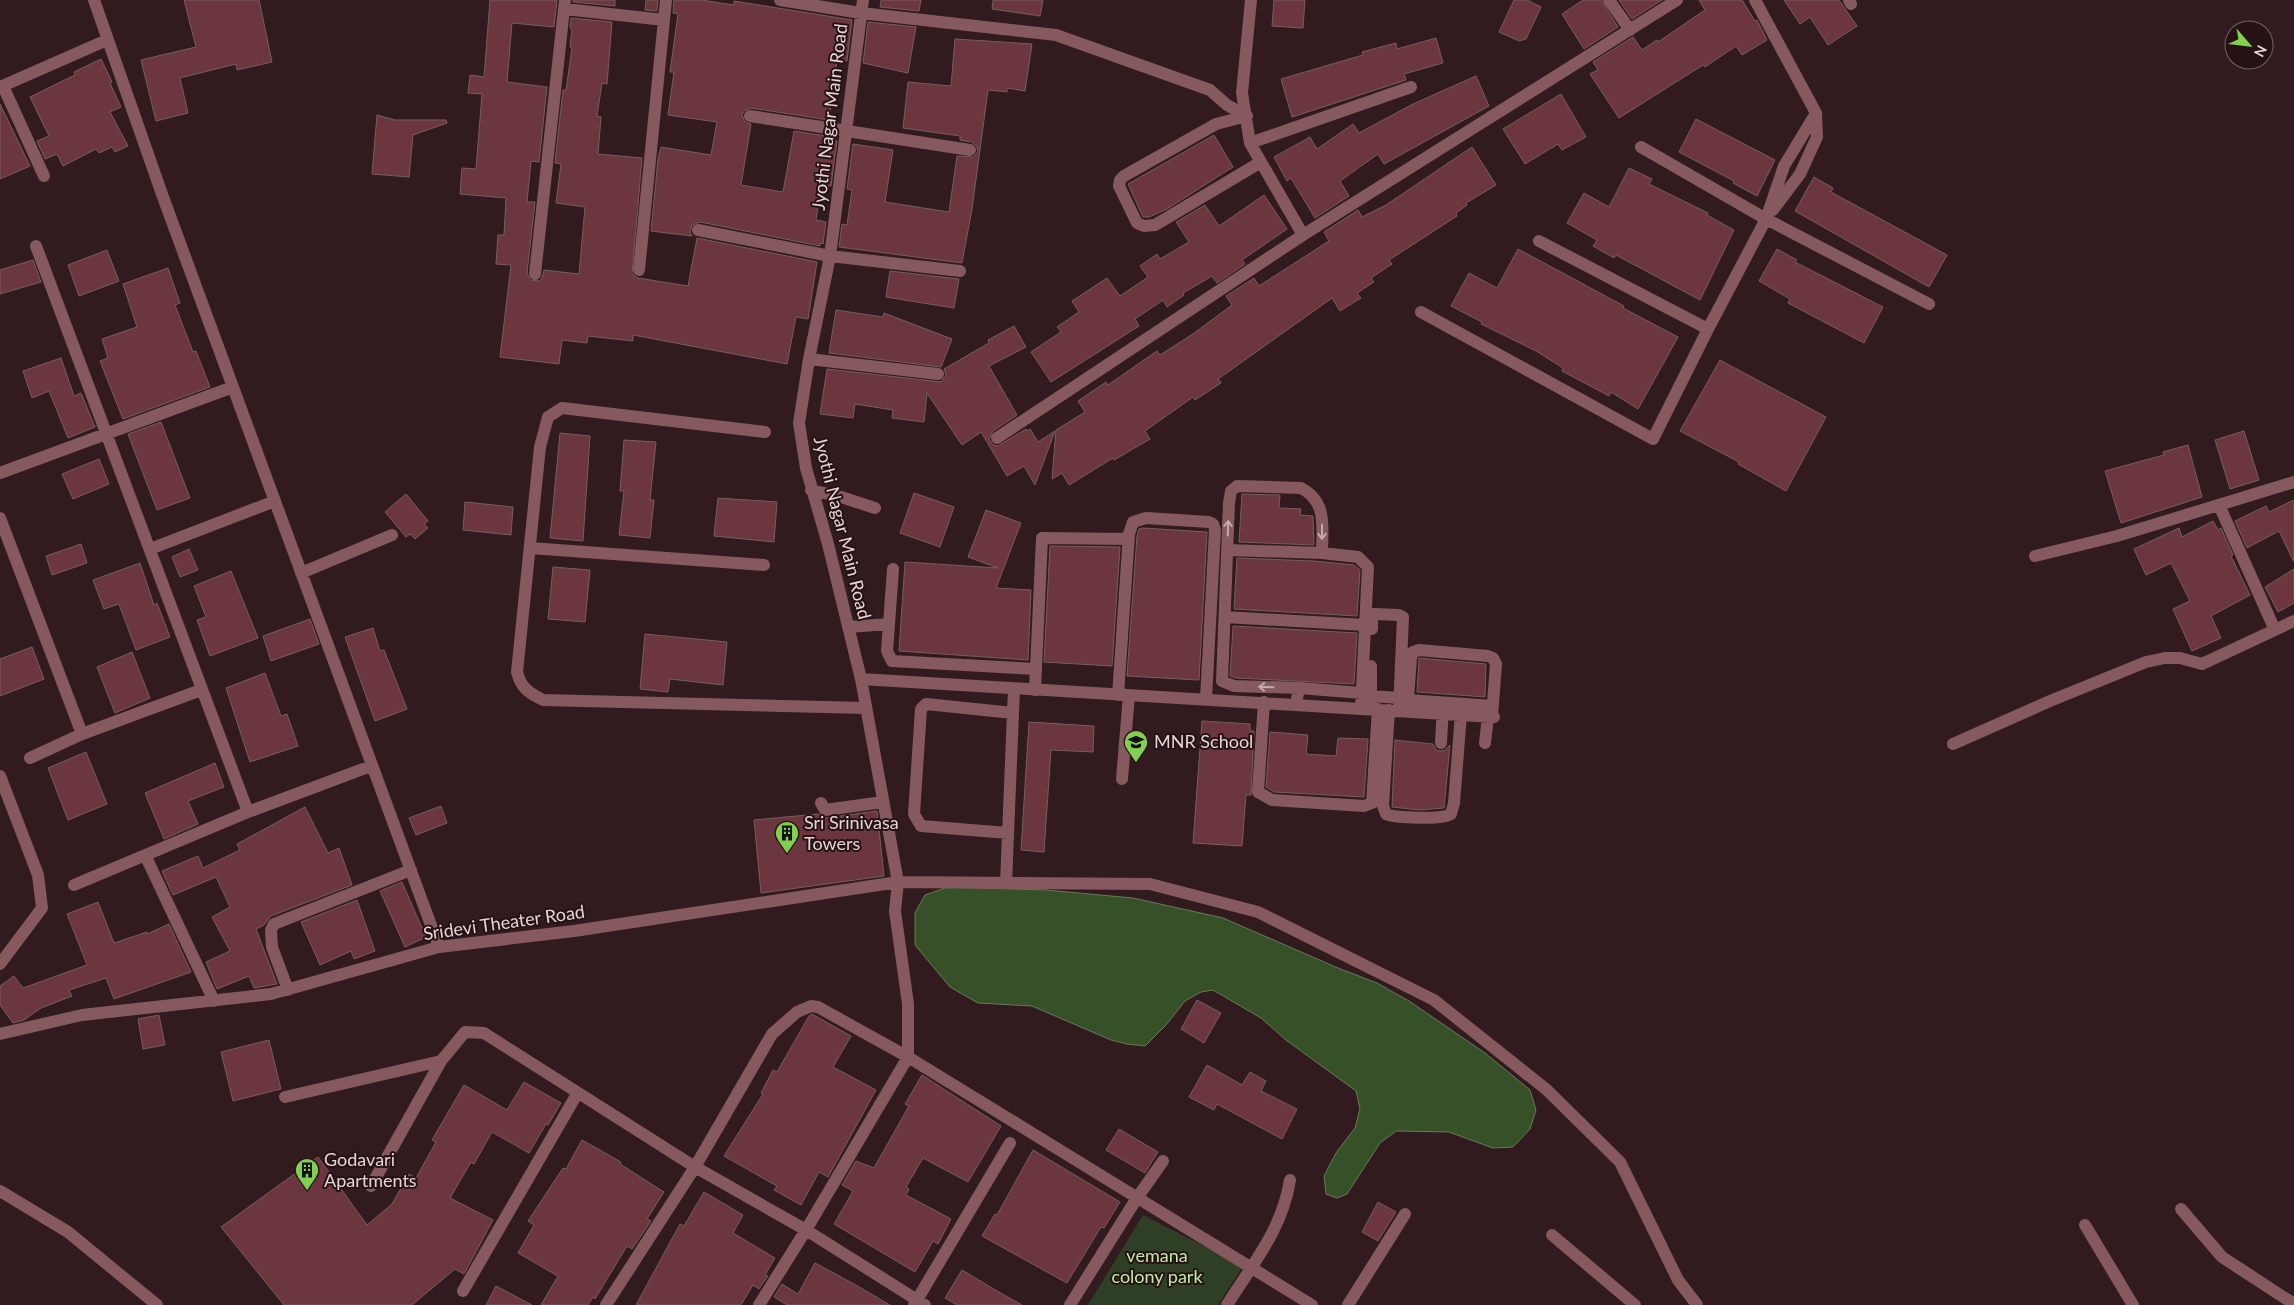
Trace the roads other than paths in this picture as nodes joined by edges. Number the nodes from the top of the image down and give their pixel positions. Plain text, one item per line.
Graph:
1 (94, 0) edge
2 (666, 0) edge
3 (780, 0) edge
4 (863, 0) edge
5 (1251, 0) edge
6 (1610, 0) edge
7 (1678, 0) edge
8 (1755, 0) edge
9 (565, 4) edge
10 (861, 14) junction
11 (664, 20) junction
12 (1630, 30) junction
13 (107, 40) junction
14 (1, 87) edge
15 (1411, 87) dead end
16 (750, 116) dead end
17 (1247, 116) junction
18 (846, 131) junction
19 (1250, 143) junction
20 (1641, 147) dead end
21 (970, 150) dead end
22 (1261, 162) junction
23 (44, 176) dead end
24 (1766, 219) junction
25 (698, 230) dead end
26 (1303, 235) junction
27 (1539, 241) dead end
28 (36, 246) dead end
29 (830, 256) junction
30 (639, 270) dead end
31 (960, 272) dead end
32 (535, 274) dead end
33 (1929, 304) dead end
34 (1421, 312) dead end
35 (1708, 329) junction
36 (809, 359) junction
37 (938, 374) dead end
38 (233, 387) junction
39 (764, 432) dead end
40 (107, 434) junction
41 (997, 438) dead end
42 (0, 473) edge
43 (2294, 482) edge
44 (811, 490) junction
45 (275, 501) junction
46 (2219, 505) junction
47 (875, 508) dead end
48 (0, 518) edge
49 (392, 536) dead end
50 (1129, 539) junction
51 (530, 548) junction
52 (150, 549) junction
53 (1227, 550) junction
54 (1322, 553) junction
55 (2035, 556) dead end
56 (764, 565) dead end
57 (893, 569) dead end
58 (301, 573) junction
59 (1225, 617) junction
60 (2294, 621) edge
61 (889, 624) junction
62 (1365, 625) junction
63 (848, 627) junction
64 (2276, 630) junction
65 (1036, 669) junction
66 (861, 678) junction
67 (1234, 686) junction
68 (1299, 688) junction
69 (1014, 689) junction
70 (201, 690) junction
71 (1035, 690) junction
72 (1124, 695) junction
73 (1206, 699) junction
74 (1233, 700) junction
75 (1264, 702) junction
76 (1296, 704) junction
77 (1385, 704) junction
78 (865, 708) junction
79 (1450, 709) junction
80 (1013, 713) junction
81 (1492, 714) junction
82 (82, 734) junction
83 (1441, 743) dead end
84 (1486, 743) dead end
85 (1953, 744) dead end
86 (30, 758) dead end
87 (371, 766) junction
88 (0, 776) edge
89 (1122, 779) dead end
90 (883, 802) junction
91 (821, 804) dead end
92 (248, 812) junction
93 (1008, 833) junction
94 (146, 857) junction
95 (411, 870) junction
96 (898, 882) junction
97 (1006, 883) junction
98 (74, 885) dead end
99 (439, 947) junction
100 (2, 957) edge
101 (288, 990) junction
102 (214, 1001) junction
103 (0, 1034) edge
104 (908, 1057) junction
105 (441, 1061) junction
106 (578, 1094) junction
107 (285, 1097) dead end
108 (1010, 1143) dead end
109 (1163, 1161) dead end
110 (695, 1167) junction
111 (1290, 1180) dead end
112 (371, 1186) dead end
113 (0, 1191) edge
114 (1137, 1198) junction
115 (2181, 1209) dead end
116 (1405, 1214) dead end
117 (2085, 1226) dead end
118 (806, 1230) junction
119 (1552, 1235) dead end
120 (1250, 1267) junction
121 (463, 1291) dead end
122 (918, 1303) edge
123 (2294, 1304) edge
124 (156, 1305) edge
125 (606, 1305) edge
126 (759, 1305) edge
127 (1070, 1305) edge
128 (1227, 1305) edge
129 (1312, 1305) edge
130 (1348, 1305) edge
131 (1635, 1305) edge
132 (1697, 1305) edge
133 (2133, 1305) edge

1 - 13 street
2 - 11 street
3 - 10 street
4 - 10 street, Jyothi Nagar Main Road
5 - 17 street
6 - 12 street
7 - 12 street
8 - 24 street
9 - 11 street
9 - 32 street
10 - 17 street
10 - 18 street, Jyothi Nagar Main Road
11 - 30 street
12 - 26 street
13 - 14 street
13 - 38 street
14 - 23 street
15 - 19 street
16 - 18 street
17 - 19 street
17 - 22 street
18 - 21 street
18 - 29 street, Jyothi Nagar Main Road
19 - 22 street
20 - 24 street
22 - 26 street
24 - 33 street
24 - 35 street
25 - 29 street
26 - 41 street
27 - 35 street
28 - 40 street
29 - 31 street
29 - 36 street, Jyothi Nagar Main Road
34 - 35 street
36 - 37 street
36 - 44 street, Jyothi Nagar Main Road
38 - 40 street
38 - 45 street
39 - 51 street
40 - 42 street
40 - 52 street
43 - 46 street
44 - 47 street
44 - 63 street, Jyothi Nagar Main Road
45 - 52 street
45 - 58 street
46 - 55 street
46 - 64 street
48 - 82 street
49 - 58 street
50 - 65 street
50 - 72 street
50 - 73 street
51 - 56 street
51 - 78 street
52 - 70 street
53 - 54 street
53 -> 54 street
53 - 59 street
54 - 62 street
57 - 61 street
58 - 87 street
59 - 62 street
59 - 67 street
60 - 64 street
61 - 63 street
61 - 65 street
62 - 77 street
63 - 66 street, Jyothi Nagar Main Road
64 - 85 street
65 - 71 street
66 - 69 street
66 - 78 street, Jyothi Nagar Main Road
68 -> 67 street
67 - 74 street
68 - 76 street
68 - 77 street
69 - 71 street
69 - 80 street
70 - 82 street
70 - 92 street
71 - 72 street
72 - 73 street
72 - 89 street
73 - 74 street
74 - 75 street
75 - 76 street
75 - 77 street
76 - 77 street
77 - 77 street
77 - 79 street
77 - 79 street
77 - 81 street
78 - 90 street, Jyothi Nagar Main Road
79 - 81 street
79 - 83 street
80 - 93 street
80 - 93 street
81 - 84 street
82 - 86 street
87 - 92 street
87 - 95 street
88 - 100 street
90 - 91 street
90 - 96 street, Jyothi Nagar Main Road
92 - 94 street
93 - 97 street
94 - 98 street
94 - 102 street
95 - 99 street
95 - 101 street
96 - 97 street, Sridevi Theater Road
96 - 99 street, Sridevi Theater Road
96 - 104 street, Jyothi Nagar Main Road
97 - 132 street, Sridevi Theater Road
99 - 101 street, Sridevi Theater Road
101 - 102 street, Sridevi Theater Road
102 - 103 street, Sridevi Theater Road
104 - 110 street
104 - 114 street
104 - 118 street
105 - 106 street
105 - 107 street
105 - 112 street
106 - 110 street
106 - 121 street
108 - 122 street
109 - 114 street
110 - 118 street
110 - 125 street
111 - 120 street
113 - 124 street
114 - 120 street
114 - 127 street
115 - 123 street
116 - 130 street
117 - 133 street
118 - 122 street
118 - 126 street
119 - 131 street
120 - 128 street
120 - 129 street

